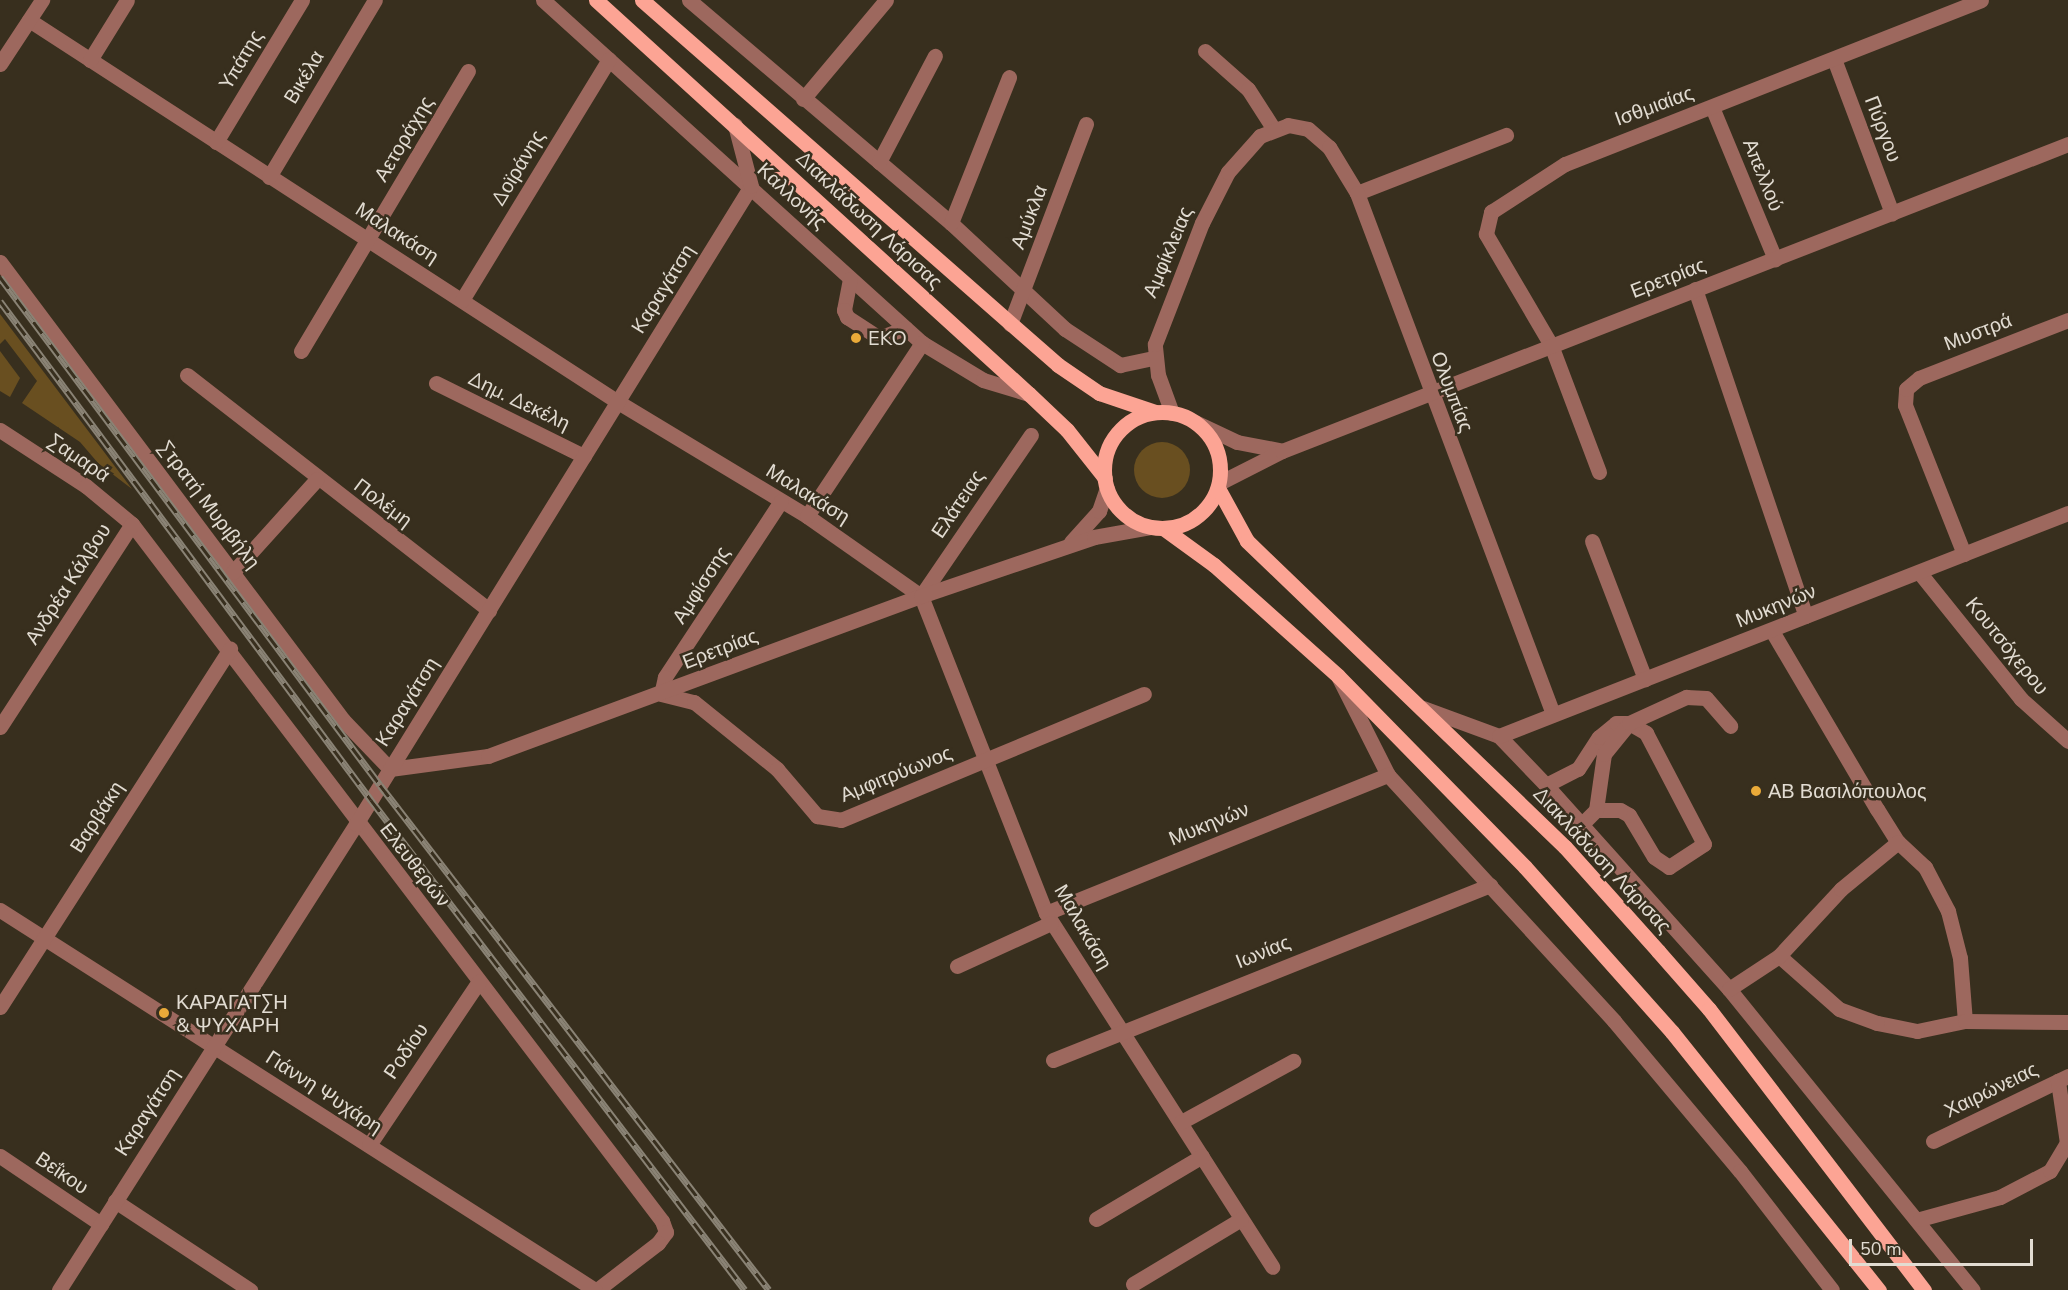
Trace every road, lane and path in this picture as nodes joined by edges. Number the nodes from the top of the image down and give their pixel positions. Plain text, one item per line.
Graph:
1 (42, 0) edge
2 (127, 0) edge
3 (302, 0) edge
4 (375, 0) edge
5 (543, 0) edge
6 (596, 0) edge
7 (642, 0) edge
8 (886, 0) edge
9 (1981, 0) edge
10 (688, 2) edge
11 (29, 20) junction
12 (1205, 51) dead end
13 (935, 56) dead end
14 (609, 59) junction
15 (1834, 59) junction
16 (90, 60) junction
17 (0, 64) edge
18 (468, 71) dead end
19 (1009, 77) dead end
20 (803, 99) junction
21 (1712, 107) junction
22 (1086, 124) dead end
23 (735, 125) junction
24 (1274, 128) junction
25 (1506, 135) dead end
26 (216, 142) junction
27 (2068, 144) edge
28 (879, 162) junction
29 (269, 177) junction
30 (751, 186) junction
31 (1357, 193) junction
32 (1892, 213) junction
33 (951, 223) junction
34 (368, 240) junction
35 (1775, 259) junction
36 (0, 262) edge
37 (849, 279) junction
38 (1695, 290) junction
39 (1022, 292) junction
40 (462, 300) junction
41 (2068, 320) edge
42 (1010, 324) junction
43 (905, 328) junction
44 (922, 343) junction
45 (1551, 345) junction
46 (301, 351) dead end
47 (1154, 358) junction
48 (187, 375) dead end
49 (436, 383) dead end
50 (1430, 393) junction
51 (1029, 394) junction
52 (618, 402) junction
53 (1155, 412) junction
54 (1172, 413) junction
55 (1197, 423) junction
56 (0, 430) edge
57 (1031, 435) dead end
58 (1282, 451) junction
59 (584, 456) junction
60 (1599, 472) dead end
61 (317, 479) junction
62 (1106, 483) junction
63 (1218, 486) junction
64 (781, 501) junction
65 (2068, 513) edge
66 (807, 516) junction
67 (132, 524) junction
68 (1157, 528) junction
69 (1592, 541) dead end
70 (1061, 548) junction
71 (1964, 554) junction
72 (233, 572) junction
73 (1919, 572) junction
74 (921, 596) junction
75 (489, 610) junction
76 (1806, 616) junction
77 (1772, 631) junction
78 (230, 649) junction
79 (1338, 676) junction
80 (1645, 680) junction
81 (661, 694) junction
82 (1144, 694) dead end
83 (1423, 708) junction
84 (1553, 714) junction
85 (1629, 723) junction
86 (1730, 726) dead end
87 (0, 727) edge
88 (1499, 736) junction
89 (2068, 741) edge
90 (986, 760) junction
91 (390, 769) junction
92 (1388, 775) junction
93 (1546, 785) junction
94 (1596, 810) junction
95 (356, 824) junction
96 (1582, 824) junction
97 (1899, 842) junction
98 (1490, 885) junction
99 (0, 910) edge
100 (1049, 918) junction
101 (44, 938) junction
102 (1779, 956) junction
103 (957, 966) dead end
104 (478, 981) junction
105 (1729, 989) junction
106 (0, 1007) edge
107 (1965, 1021) junction
108 (2068, 1022) edge
109 (1121, 1031) junction
110 (214, 1047) junction
111 (1053, 1060) dead end
112 (1293, 1061) dead end
113 (2063, 1078) edge
114 (1181, 1122) junction
115 (1933, 1141) dead end
116 (369, 1145) junction
117 (1202, 1155) junction
118 (0, 1156) edge
119 (115, 1201) junction
120 (1095, 1219) dead end
121 (1241, 1219) junction
122 (1920, 1220) junction
123 (101, 1224) junction
124 (1272, 1267) dead end
125 (1133, 1284) dead end
126 (59, 1290) edge
127 (250, 1290) edge
128 (596, 1290) edge
129 (1832, 1290) edge
130 (1879, 1290) edge
131 (1924, 1290) edge
132 (1973, 1290) edge

1 - 11 street
2 - 16 street
3 - 26 street, Υπάτης
4 - 29 street, Βικέλα
5 - 14 street, Καλλoνής
6 - 23 main road, Διακλάδωση Λάρισας
7 - 42 main road, Διακλάδωση Λάρισας
8 - 20 street
9 - 15 street, Ισθμιαίας
10 - 20 street
11 - 16 street, Μαλακάση
11 - 17 street
12 - 24 street
13 - 28 street
14 - 30 street, Καλλoνής
14 - 40 street, Δοϊράνης
15 - 21 street, Ισθμιαίας
15 - 32 street, Πύργου
16 - 26 street, Μαλακάση
18 - 34 street, Αετοράχης
19 - 33 street
20 - 28 street
21 - 35 street, Απελλού
21 - 45 street, Ισθμιαίας
22 - 39 street, Αμύκλα
23 - 30 street
23 - 51 main road, Διακλάδωση Λάρισας
24 - 31 street, Ολυμπίας
24 - 47 street, Αμφίκλειας
25 - 31 street
26 - 29 street, Μαλακάση
27 - 32 street, Ερετρίας
28 - 33 street
29 - 34 street, Μαλακάση
30 - 37 street, Καλλoνής
30 - 52 street, Καραγάτση
31 - 50 street, Ολυμπίας
32 - 35 street, Ερετρίας
33 - 39 street
34 - 40 street, Μαλακάση
34 - 46 street, Αετοράχης
35 - 38 street, Ερετρίας
36 - 72 street, Στρατή Μυριβήλη
37 - 43 street, Καλλoνής
37 - 43 street
38 - 45 street, Ερετρίας
38 - 76 street
39 - 42 street, Αμύκλα
39 - 47 street
40 - 52 street, Μαλακάση
41 - 71 street, Μυστρά
42 - 53 main road, Διακλάδωση Λάρισας
43 - 44 street, Καλλoνής
44 - 51 street, Καλλoνής
44 - 66 street
45 - 50 street, Ερετρίας
45 - 60 street, Ισθμιαίας
47 - 54 street
48 - 61 street, Πολέμη
49 - 59 street, Δημ. Δεκέλη
50 - 58 street, Ερετρίας
50 - 84 street, Ολυμπίας
51 - 62 main road, Διακλάδωση Λάρισας
52 - 59 street, Καραγάτση
52 - 64 street, Μαλακάση
53 - 54 main road
53 - 62 main road
54 - 55 main road
55 - 58 street
55 - 63 main road
56 - 67 street, Σαμαρά
57 - 74 street, Ελάτειας
58 - 63 street, Ερετρίας
59 - 75 street, Καραγάτση
61 - 72 street
61 - 75 street, Πολέμη
62 - 68 main road
62 - 70 street, Ερετρίας
63 - 68 main road
63 - 83 main road, Διακλάδωση Λάρισας
64 - 66 street, Μαλακάση
64 - 81 street, Αμφίσσης
65 - 71 street, Μυκηνών
66 - 74 street, Μαλακάση
67 - 78 street, Ελευθερών
67 - 87 street, Ανδρέα Κάλβου
68 - 70 street, Ερετρίας
68 - 79 main road
69 - 80 street
70 - 74 street, Ερετρίας
71 - 73 street, Μυκηνών
72 - 91 street, Στρατή Μυριβήλη
73 - 76 street, Μυκηνών
73 - 89 street, Κουτσόχερου
74 - 81 street, Ερετρίας
74 - 90 street, Μαλακάση
75 - 91 street, Καραγάτση
76 - 77 street, Μυκηνών
77 - 80 street, Μυκηνών
77 - 97 street
78 - 95 street, Ελευθερών
78 - 101 street, Βαρβάκη
79 - 92 street
79 - 130 main road
80 - 84 street, Μυκηνών
81 - 90 street, Αμφιτρύωνος
81 - 91 street, Ερετρίας
82 - 90 street, Αμφιτρύωνος
83 - 88 street
83 - 131 main road, Διακλάδωση Λάρισας
84 - 88 street, Μυκηνών
85 - 86 street
85 - 93 street
85 - 94 street
85 - 94 street
88 - 93 street
90 - 100 street, Μαλακάση
91 - 95 street, Καραγάτση
92 - 98 street
92 - 100 street, Μυκηνών
93 - 96 street
94 - 96 street
95 - 104 street, Ελευθερών
95 - 110 street, Καραγάτση
96 - 105 street
97 - 102 street
97 - 107 street
98 - 109 street, Ιωνίας
98 - 129 street
99 - 101 street, Γιάννη Ψυχάρη
100 - 103 street, Μυκηνών
100 - 109 street, Μαλακάση
101 - 106 street, Βαρβάκη
101 - 110 street, Γιάννη Ψυχάρη
102 - 105 street
102 - 107 street
104 - 116 street, Ροδίου
104 - 128 street, Ελευθερών
105 - 122 street
107 - 108 street
109 - 111 street, Ιωνίας
109 - 114 street, Μαλακάση
110 - 116 street, Γιάννη Ψυχάρη
110 - 119 street, Καραγάτση
112 - 114 street
113 - 115 street, Χαιρώνειας
113 - 122 street
114 - 117 street, Μαλακάση
116 - 128 street, Γιάννη Ψυχάρη
117 - 120 street
117 - 121 street, Μαλακάση
118 - 123 street, Βεΐκου
119 - 123 street, Καραγάτση
119 - 127 street
121 - 124 street, Μαλακάση
121 - 125 street
122 - 132 street
123 - 126 street, Καραγάτση

